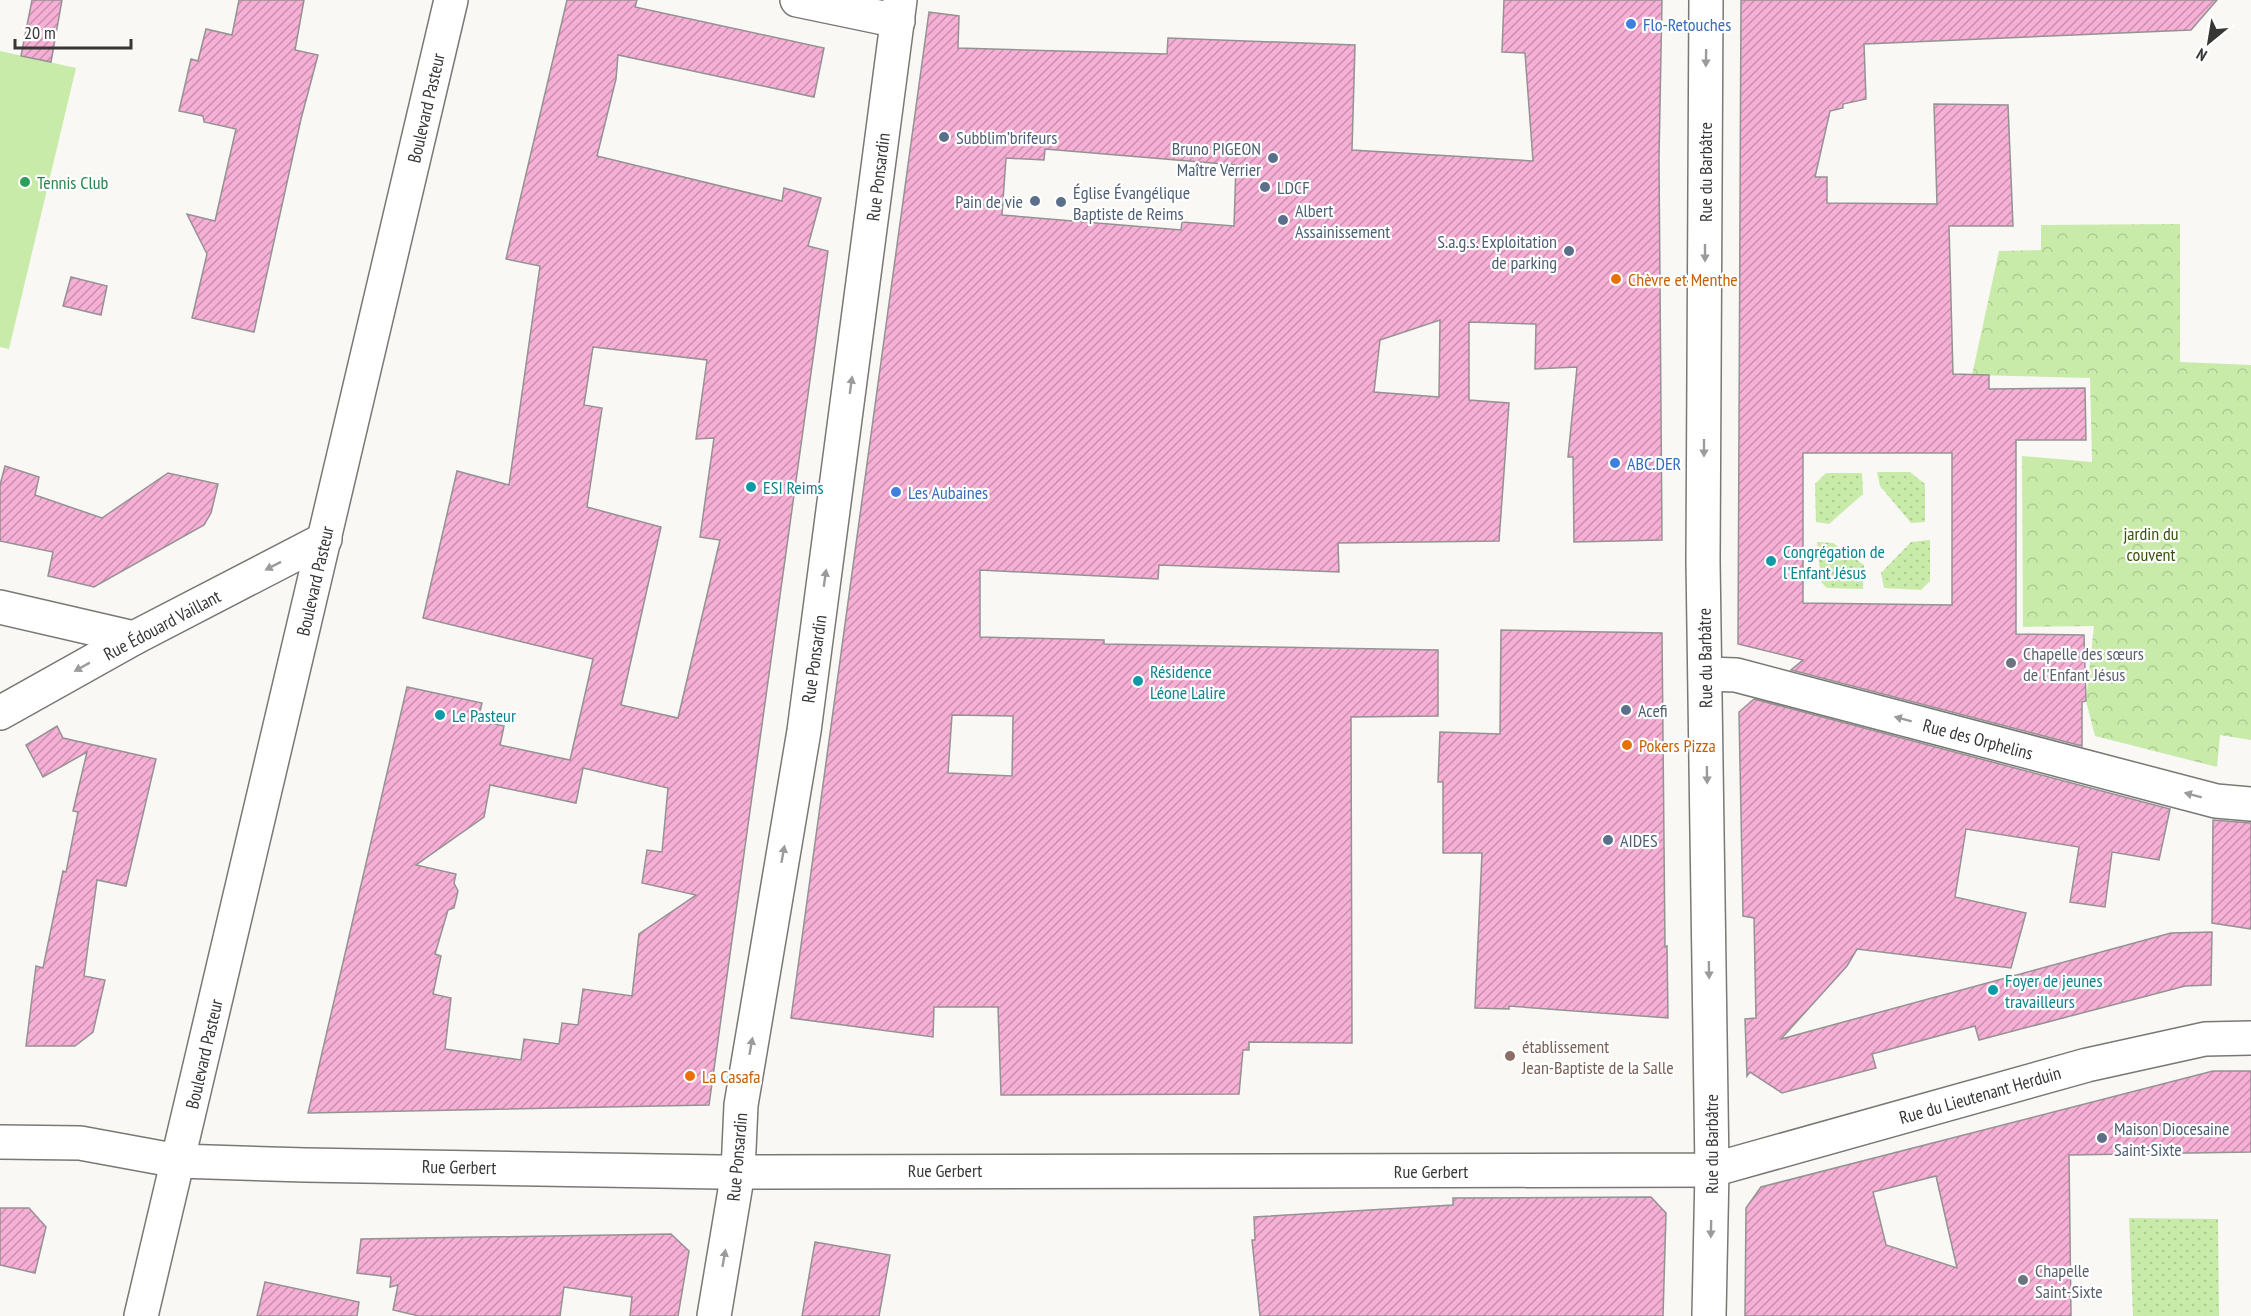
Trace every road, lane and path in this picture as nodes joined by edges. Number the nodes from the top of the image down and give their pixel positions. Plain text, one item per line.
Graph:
1 (451, 0) edge
2 (797, 0) edge
3 (1706, 0) edge
4 (899, 11) edge
5 (325, 540) junction
6 (0, 607) edge
7 (134, 638) junction
8 (1706, 674) junction
9 (0, 713) edge
10 (2251, 804) edge
11 (2251, 1038) edge
12 (0, 1142) edge
13 (178, 1161) junction
14 (1712, 1170) junction
15 (738, 1172) junction
16 (141, 1316) edge
17 (714, 1316) edge
18 (1709, 1316) edge

1 - 5 street, Boulevard Pasteur
2 - 4 street
3 -> 8 street, Rue du Barbâtre
15 -> 4 street, Rue Ponsardin
5 -> 7 street, Rue Édouard Vaillant
5 - 13 street, Boulevard Pasteur
6 - 7 street
7 -> 9 street, Rue Édouard Vaillant
10 -> 8 street, Rue des Orphelins
8 -> 14 street, Rue du Barbâtre
11 - 14 street, Rue du Lieutenant Herduin
12 - 13 street, Rue Gerbert
13 - 15 street, Rue Gerbert
13 - 16 street, Boulevard Pasteur
14 - 15 street, Rue Gerbert
14 -> 18 street, Rue du Barbâtre
17 -> 15 street, Rue Ponsardin

